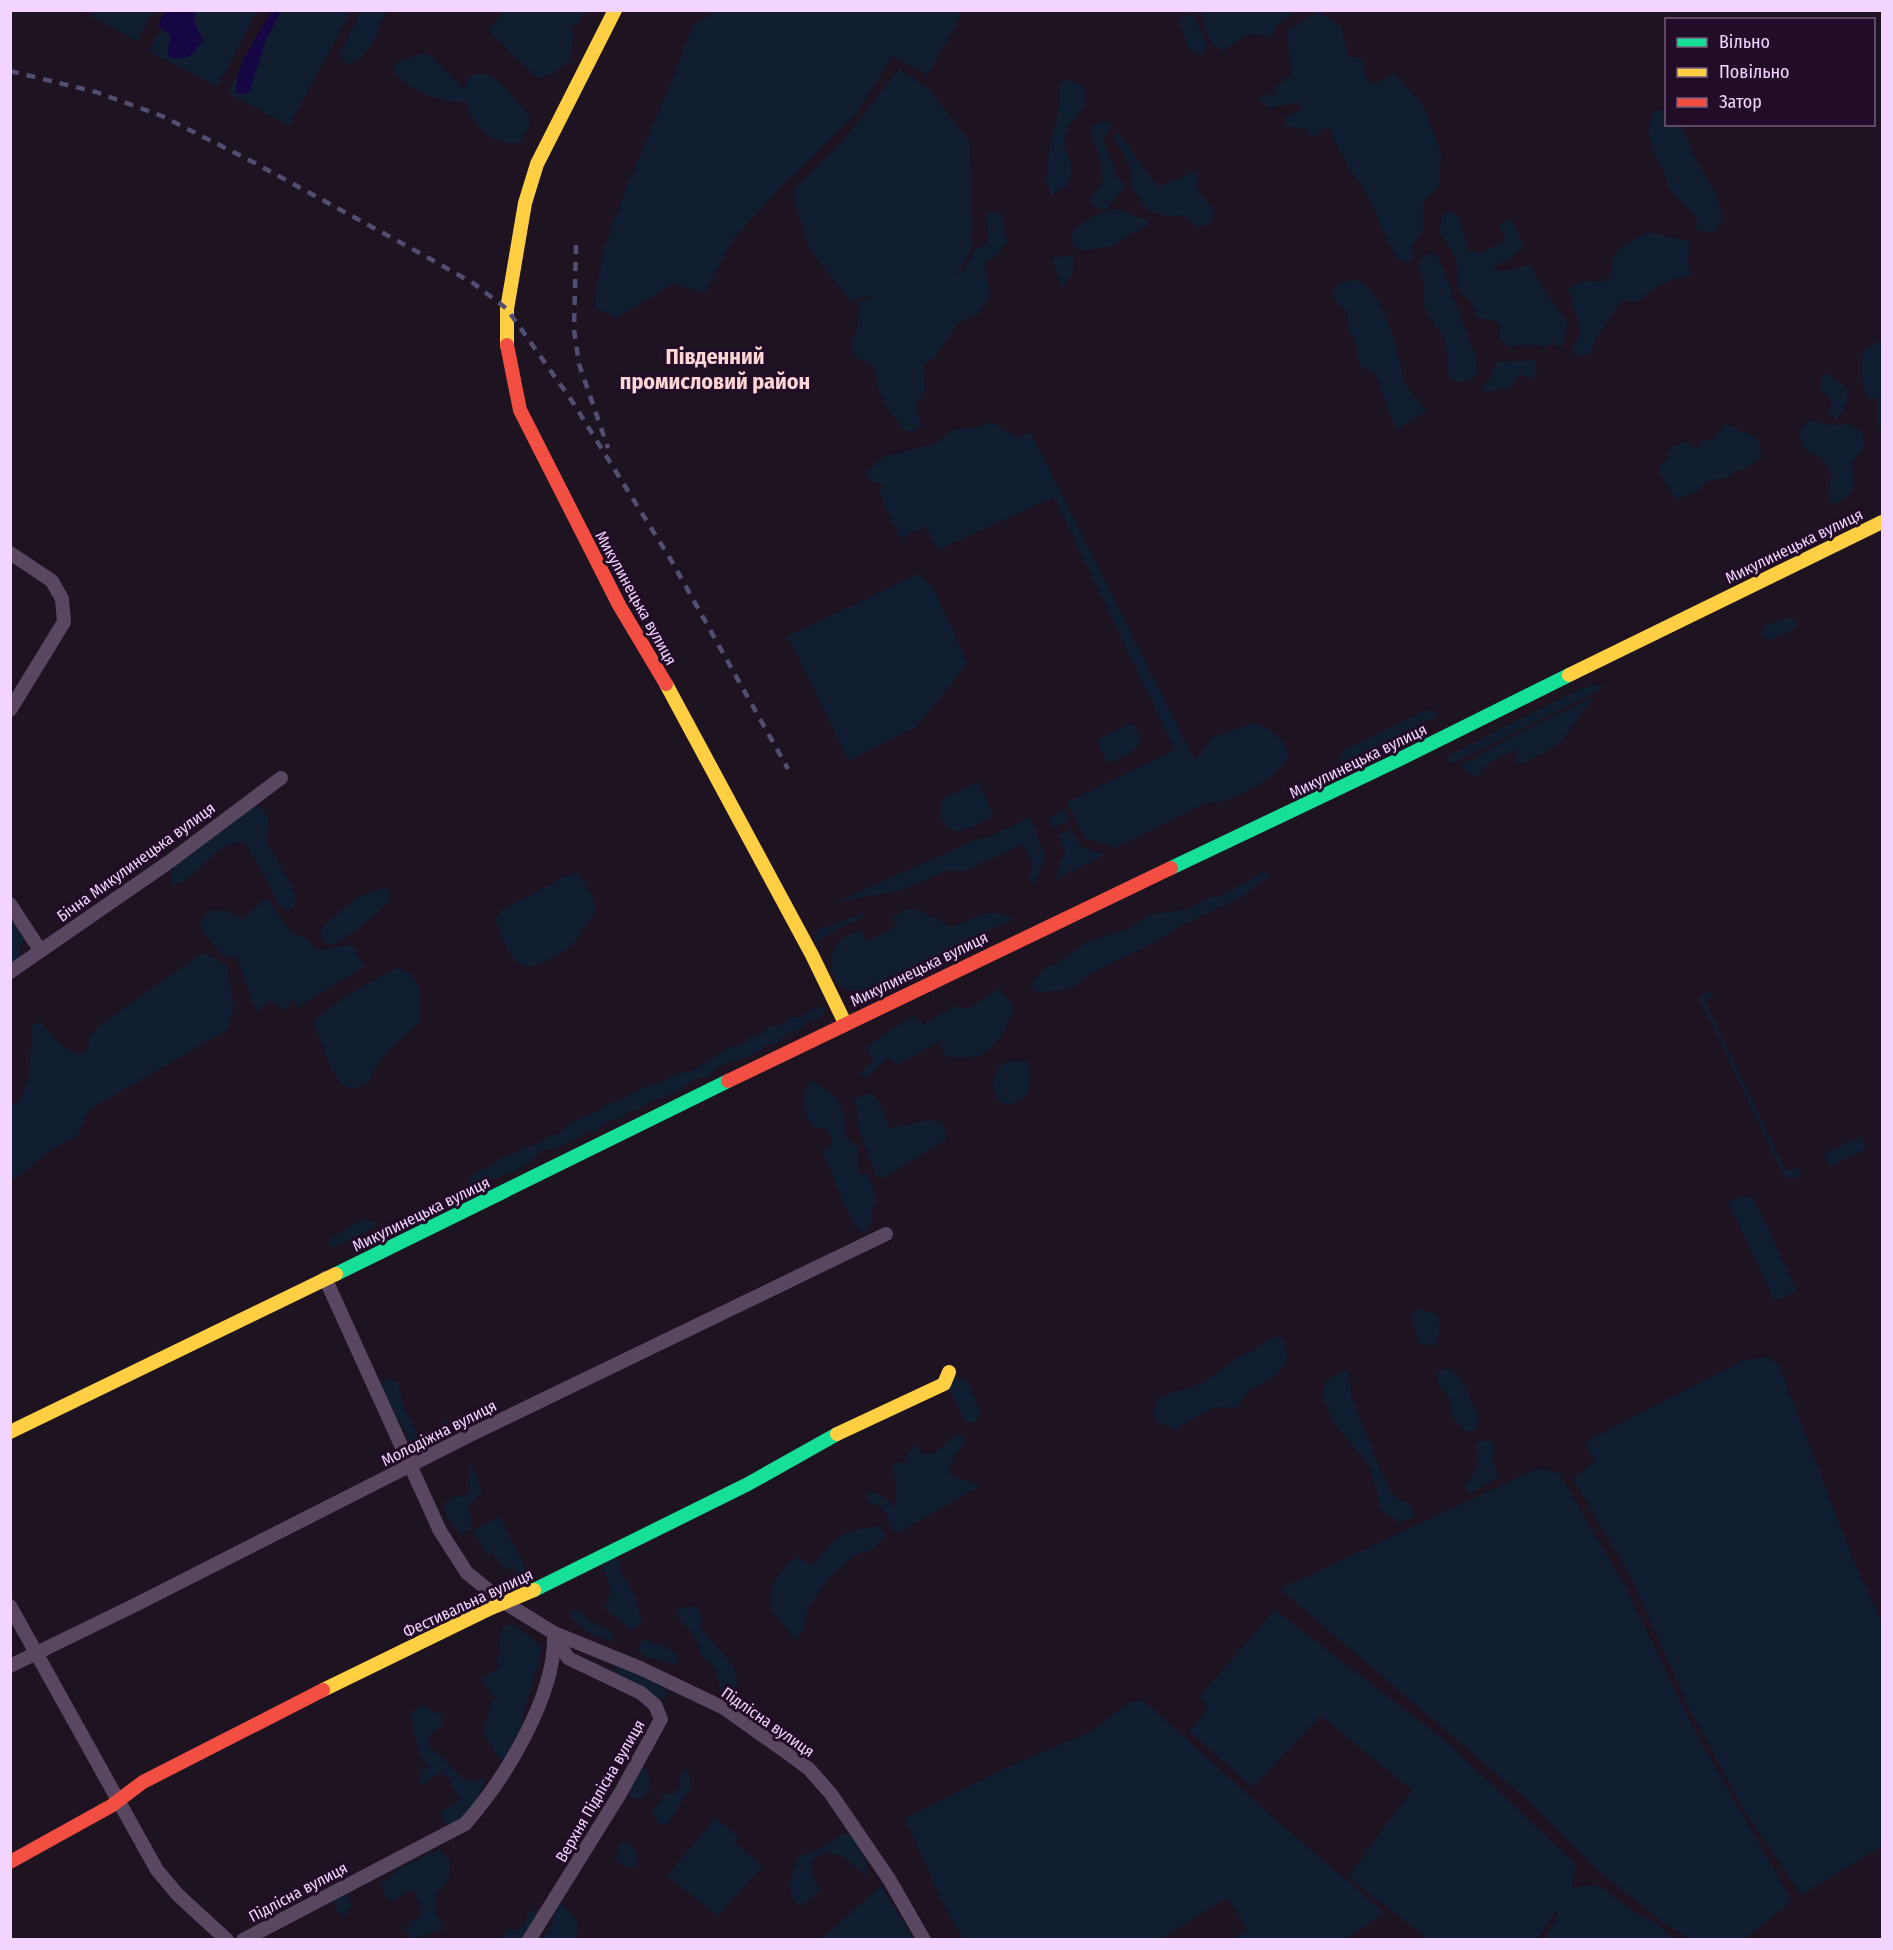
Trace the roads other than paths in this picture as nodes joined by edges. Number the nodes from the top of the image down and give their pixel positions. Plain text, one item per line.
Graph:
1 (615, 10) edge
2 (1882, 522) edge
3 (10, 553) edge
4 (10, 710) edge
5 (281, 778) dead end
6 (10, 904) edge
7 (40, 950) junction
8 (10, 972) edge
9 (845, 1023) junction
10 (886, 1234) dead end
11 (325, 1278) junction
12 (946, 1378) dead end
13 (10, 1432) edge
14 (410, 1466) junction
15 (502, 1601) junction
16 (10, 1606) edge
17 (554, 1633) junction
18 (35, 1653) junction
19 (10, 1666) edge
20 (118, 1800) junction
21 (10, 1862) edge
22 (227, 1940) edge
23 (243, 1940) edge
24 (529, 1940) edge
25 (924, 1940) edge

1 - 9 main road, Микулинецька вулиця
2 - 9 main road, Микулинецька вулиця
3 - 4 street
5 - 7 street, Бічна Микулинецька вулиця
6 - 7 street
7 - 8 street, Бічна Микулинецька вулиця
9 - 11 main road, Микулинецька вулиця
10 - 14 street, Молодіжна вулиця
11 - 13 main road, Микулинецька вулиця
11 - 14 street, Підлісна вулиця
12 - 15 main road, Фестивальна вулиця
14 - 15 street, Підлісна вулиця
14 - 18 street, Молодіжна вулиця
15 - 17 street, Підлісна вулиця
15 - 20 main road, Фестивальна вулиця
16 - 18 street
17 - 23 street, Підлісна вулиця
17 - 24 street, Верхня Підлісна вулиця
17 - 25 street, Підлісна вулиця
18 - 19 street, Молодіжна вулиця
18 - 20 street
20 - 21 main road, Фестивальна вулиця
20 - 22 street

